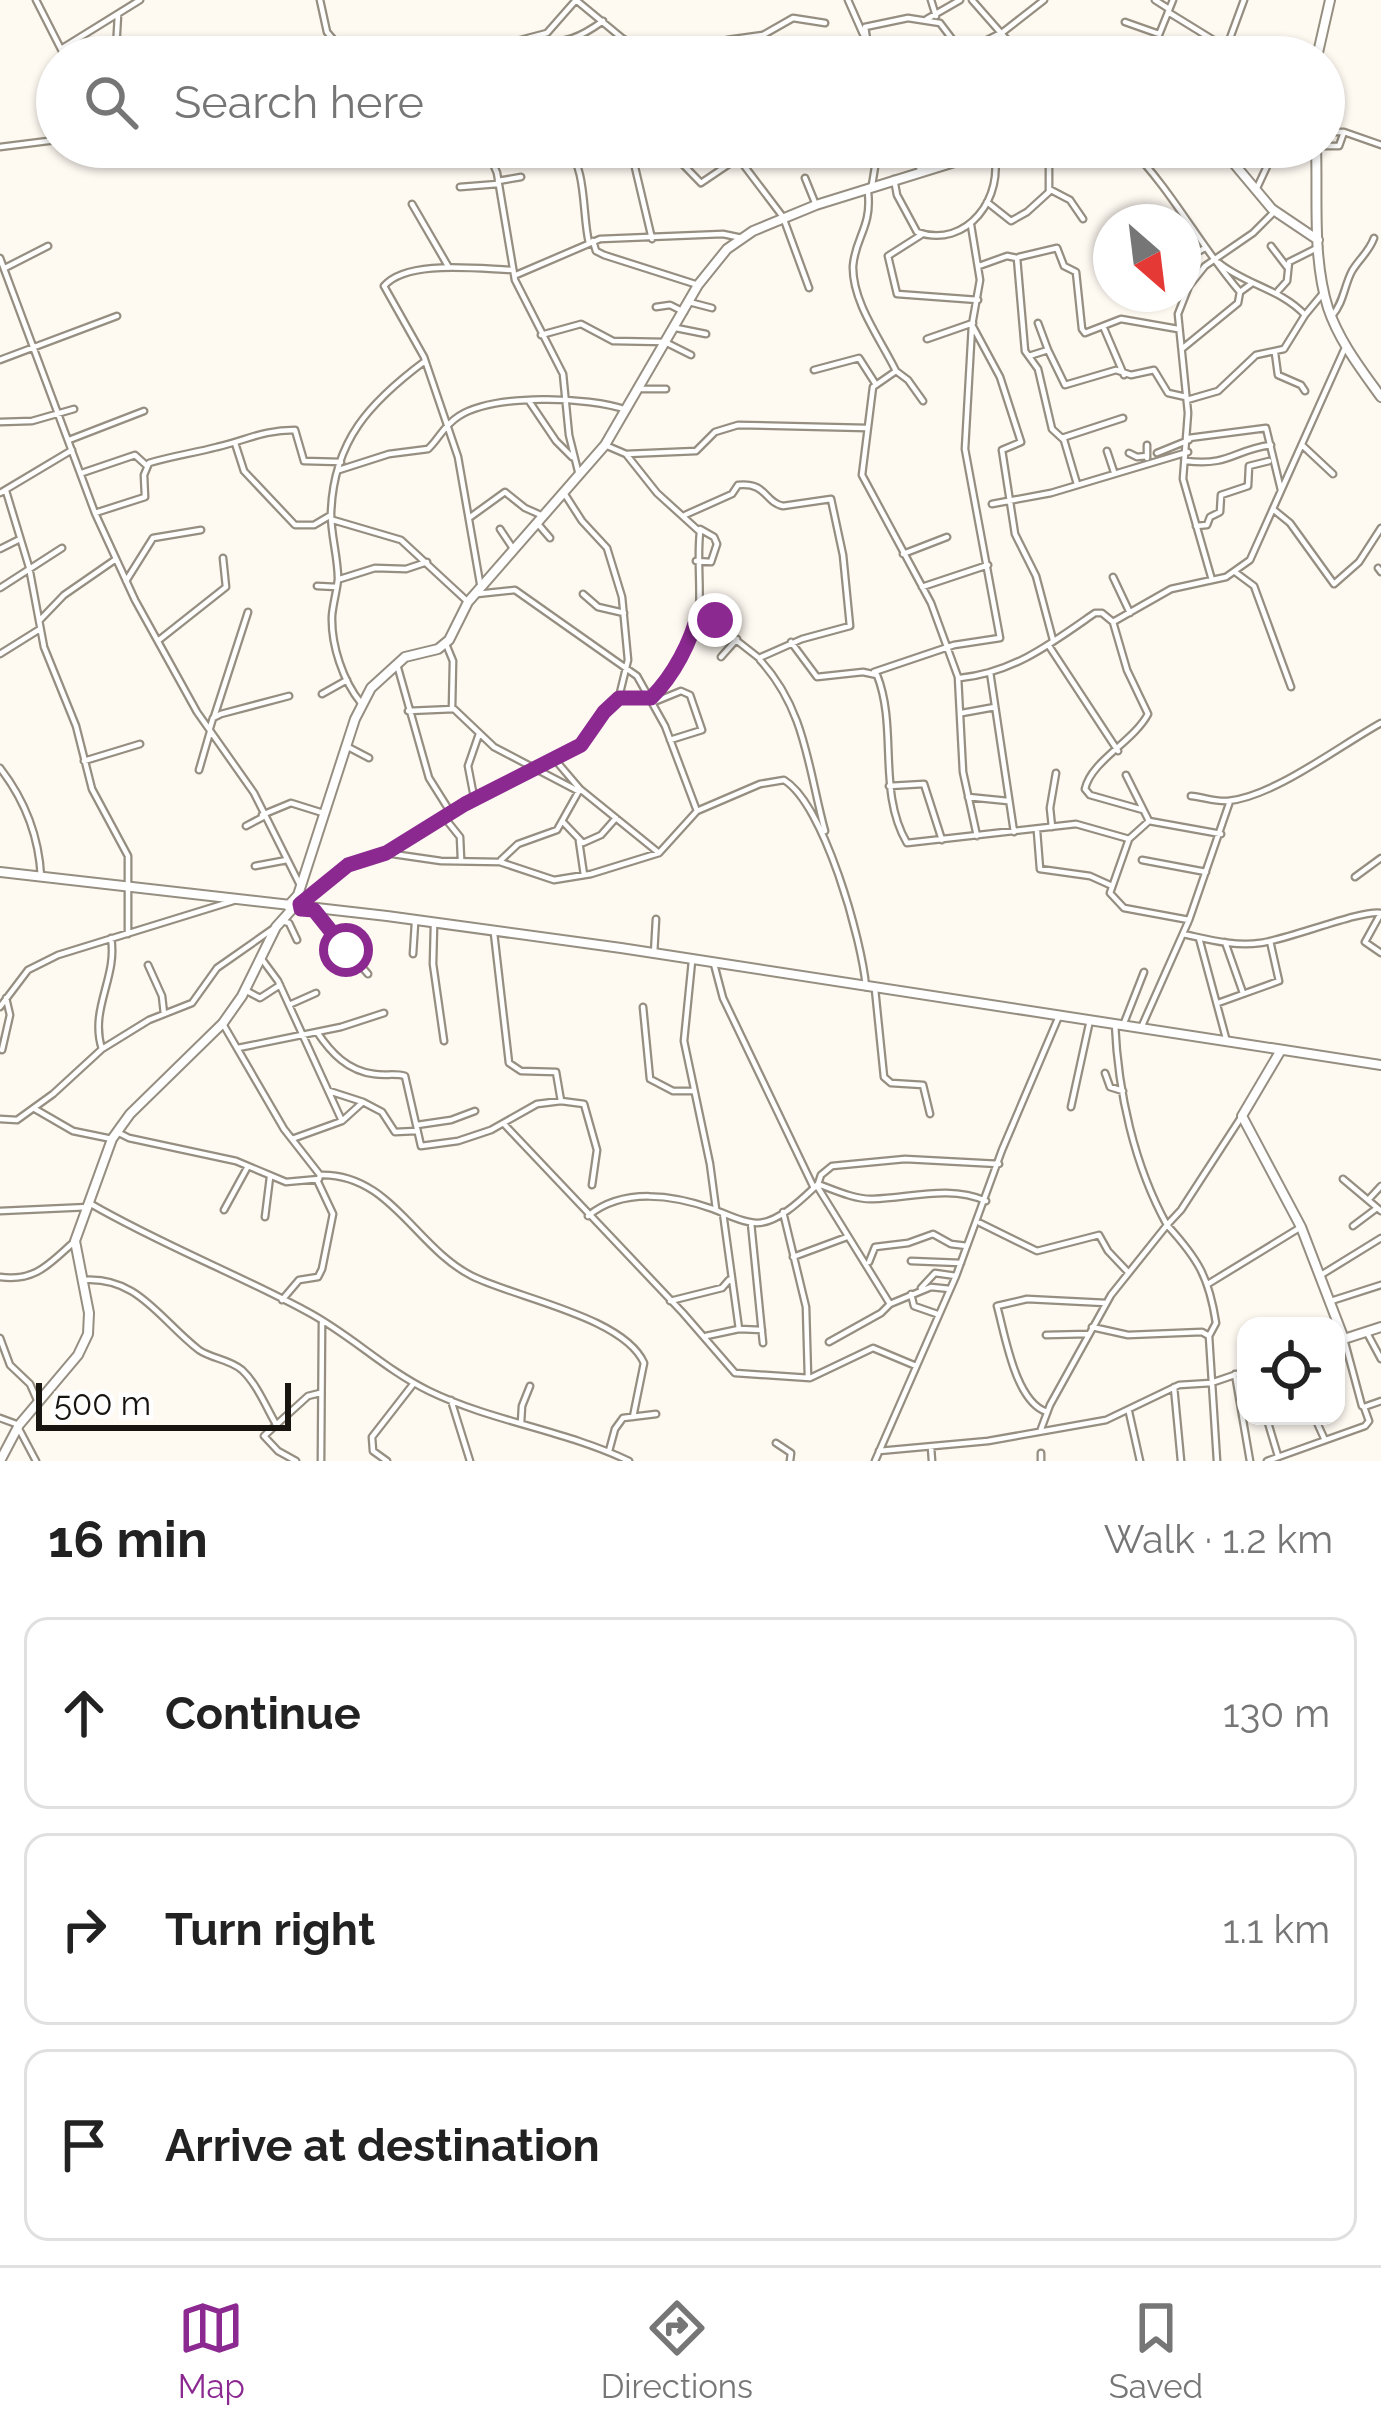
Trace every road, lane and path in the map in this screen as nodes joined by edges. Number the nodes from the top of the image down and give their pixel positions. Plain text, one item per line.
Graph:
1 (36, 0) edge
2 (138, 0) edge
3 (320, 0) edge
4 (848, 0) edge
5 (931, 0) edge
6 (960, 0) edge
7 (972, 0) edge
8 (1044, 0) edge
9 (1155, 0) edge
10 (1173, 0) edge
11 (1244, 0) edge
12 (1330, 0) edge
13 (1169, 10) junction
14 (118, 15) junction
15 (936, 18) junction
16 (603, 21) junction
17 (1125, 22) dead end
18 (825, 23) dead end
19 (1003, 32) junction
20 (763, 34) joint
21 (863, 34) joint
22 (1160, 34) joint
23 (54, 36) edge
24 (88, 36) edge
25 (117, 36) edge
26 (330, 36) edge
27 (539, 36) edge
28 (577, 36) edge
29 (620, 36) edge
30 (751, 36) edge
31 (953, 36) edge
32 (995, 36) edge
33 (1006, 36) edge
34 (1207, 36) edge
35 (1231, 36) edge
36 (1322, 36) edge
37 (1345, 132) edge
38 (36, 142) edge
39 (1381, 145) edge
40 (0, 147) edge
41 (495, 168) edge
42 (579, 168) edge
43 (635, 168) edge
44 (686, 168) edge
45 (718, 168) edge
46 (744, 168) edge
47 (875, 168) edge
48 (920, 168) edge
49 (931, 168) edge
50 (998, 168) edge
51 (1049, 168) edge
52 (1146, 168) edge
53 (1238, 168) edge
54 (1266, 168) edge
55 (1320, 168) edge
56 (920, 172) junction
57 (521, 178) dead end
58 (805, 178) dead end
59 (894, 179) junction
60 (498, 183) junction
61 (869, 186) junction
62 (460, 187) dead end
63 (1049, 189) junction
64 (1256, 190) junction
65 (988, 202) junction
66 (412, 204) dead end
67 (816, 205) junction
68 (1275, 211) junction
69 (778, 217) junction
70 (1083, 219) dead end
71 (970, 225) junction
72 (921, 235) junction
73 (742, 238) junction
74 (1374, 238) dead end
75 (652, 239) junction
76 (1319, 239) junction
77 (591, 242) junction
78 (48, 246) dead end
79 (1271, 247) dead end
80 (1205, 248) junction
81 (1201, 250) edge
82 (0, 258) edge
83 (1017, 258) junction
84 (1215, 259) junction
85 (448, 266) junction
86 (979, 266) junction
87 (1286, 267) junction
88 (4, 268) junction
89 (513, 273) junction
90 (1251, 284) junction
91 (698, 286) junction
92 (809, 288) dead end
93 (1240, 292) junction
94 (1277, 292) junction
95 (1324, 292) junction
96 (978, 300) junction
97 (656, 307) dead end
98 (686, 307) junction
99 (712, 308) dead end
100 (1305, 315) junction
101 (117, 316) dead end
102 (1332, 317) junction
103 (1038, 323) dead end
104 (973, 324) junction
105 (1103, 326) junction
106 (674, 328) junction
107 (1178, 329) junction
108 (541, 334) junction
109 (706, 334) dead end
110 (927, 339) dead end
111 (665, 342) junction
112 (1346, 346) junction
113 (35, 348) junction
114 (1182, 349) junction
115 (1048, 350) junction
116 (1275, 353) junction
117 (692, 355) dead end
118 (1029, 356) junction
119 (0, 360) edge
120 (425, 361) junction
121 (814, 370) dead end
122 (896, 371) junction
123 (1124, 375) junction
124 (875, 383) junction
125 (638, 388) junction
126 (666, 389) dead end
127 (1305, 391) dead end
128 (1381, 397) edge
129 (1187, 399) junction
130 (530, 401) junction
131 (923, 401) dead end
132 (566, 402) junction
133 (74, 409) dead end
134 (627, 410) junction
135 (144, 411) dead end
136 (62, 415) junction
137 (1123, 418) dead end
138 (0, 422) edge
139 (447, 426) junction
140 (867, 428) junction
141 (1062, 438) junction
142 (1189, 439) junction
143 (69, 440) junction
144 (235, 440) junction
145 (1301, 444) junction
146 (605, 445) junction
147 (1147, 445) dead end
148 (1271, 445) junction
149 (72, 450) junction
150 (1107, 451) dead end
151 (1129, 453) dead end
152 (1157, 453) dead end
153 (626, 454) junction
154 (1187, 456) junction
155 (572, 458) junction
156 (1147, 460) junction
157 (1272, 460) junction
158 (341, 462) junction
159 (146, 465) junction
160 (339, 470) junction
161 (1114, 472) junction
162 (81, 473) junction
163 (1333, 474) dead end
164 (579, 475) junction
165 (1078, 484) junction
166 (1281, 490) junction
167 (3, 492) edge
168 (564, 493) junction
169 (1010, 501) junction
170 (992, 504) dead end
171 (1274, 510) junction
172 (95, 512) junction
173 (686, 515) junction
174 (331, 517) junction
175 (469, 518) junction
176 (538, 518) junction
177 (1196, 526) junction
178 (1381, 528) edge
179 (500, 529) dead end
180 (700, 529) junction
181 (201, 530) dead end
182 (947, 537) dead end
183 (550, 538) dead end
184 (18, 540) junction
185 (62, 548) dead end
186 (0, 549) edge
187 (514, 550) junction
188 (903, 554) junction
189 (223, 558) dead end
190 (116, 559) junction
191 (696, 561) junction
192 (427, 562) junction
193 (988, 565) junction
194 (28, 567) junction
195 (1235, 572) junction
196 (1113, 577) dead end
197 (338, 579) junction
198 (1212, 580) junction
199 (126, 581) junction
200 (482, 585) junction
201 (317, 586) dead end
202 (922, 586) junction
203 (337, 587) junction
204 (0, 588) edge
205 (583, 594) dead end
206 (471, 598) junction
207 (699, 610) junction
208 (248, 612) dead end
209 (624, 613) junction
210 (1130, 613) junction
211 (1113, 622) junction
212 (39, 625) junction
213 (737, 639) junction
214 (157, 641) junction
215 (791, 642) junction
216 (446, 643) junction
217 (1051, 644) junction
218 (945, 648) junction
219 (0, 654) edge
220 (721, 657) dead end
221 (759, 658) junction
222 (395, 663) junction
223 (627, 668) junction
224 (874, 672) junction
225 (990, 672) junction
226 (958, 677) junction
227 (347, 680) junction
228 (1291, 687) dead end
229 (322, 694) dead end
230 (289, 696) dead end
231 (619, 698) junction
232 (652, 698) junction
233 (361, 704) junction
234 (995, 707) junction
235 (452, 709) junction
236 (408, 711) junction
237 (962, 713) junction
238 (214, 717) junction
239 (1381, 723) edge
240 (209, 731) junction
241 (479, 734) junction
242 (670, 740) junction
243 (140, 744) dead end
244 (346, 746) junction
245 (1118, 751) junction
246 (369, 758) dead end
247 (555, 760) junction
248 (84, 761) junction
249 (0, 767) edge
250 (539, 769) junction
251 (199, 770) dead end
252 (1056, 773) dead end
253 (1126, 775) dead end
254 (889, 786) junction
255 (579, 790) junction
256 (1190, 796) dead end
257 (968, 797) junction
258 (475, 800) junction
259 (1008, 801) junction
260 (1230, 801) junction
261 (1143, 810) junction
262 (698, 811) junction
263 (323, 813) junction
264 (447, 815) junction
265 (262, 816) junction
266 (616, 818) junction
267 (1149, 820) junction
268 (564, 823) junction
269 (246, 826) dead end
270 (1052, 828) junction
271 (1037, 831) junction
272 (1014, 832) junction
273 (1221, 834) junction
274 (977, 836) junction
275 (1129, 839) junction
276 (942, 840) junction
277 (579, 842) junction
278 (827, 843) junction
279 (386, 853) junction
280 (659, 853) junction
281 (1381, 858) edge
282 (287, 860) junction
283 (1142, 860) dead end
284 (461, 862) junction
285 (500, 862) junction
286 (255, 866) dead end
287 (0, 872) edge
288 (1206, 872) junction
289 (584, 875) junction
290 (41, 877) junction
291 (1355, 877) dead end
292 (1110, 885) junction
293 (130, 887) junction
294 (233, 901) junction
295 (295, 902) junction
296 (314, 910) junction
297 (1381, 913) edge
298 (656, 920) dead end
299 (1189, 920) junction
300 (415, 923) junction
301 (279, 924) junction
302 (434, 925) junction
303 (494, 933) junction
304 (128, 934) junction
305 (1182, 934) junction
306 (110, 938) junction
307 (1199, 938) junction
308 (297, 940) dead end
309 (1270, 941) junction
310 (1225, 942) junction
311 (1381, 953) edge
312 (413, 954) dead end
313 (654, 954) junction
314 (261, 958) junction
315 (692, 961) junction
316 (148, 964) dead end
317 (714, 964) junction
318 (1144, 972) dead end
319 (368, 974) dead end
320 (280, 985) junction
321 (870, 988) junction
322 (245, 990) junction
323 (316, 993) dead end
324 (1244, 993) junction
325 (6, 998) junction
326 (1218, 1003) junction
327 (290, 1005) junction
328 (0, 1007) edge
329 (643, 1007) dead end
330 (164, 1013) junction
331 (384, 1013) dead end
332 (1059, 1016) junction
333 (1090, 1020) junction
334 (223, 1023) junction
335 (1119, 1025) junction
336 (1141, 1028) junction
337 (317, 1032) junction
338 (302, 1036) junction
339 (443, 1041) dead end
340 (1227, 1042) junction
341 (237, 1048) junction
342 (102, 1049) junction
343 (1281, 1049) junction
344 (2, 1050) edge
345 (1381, 1065) edge
346 (1105, 1073) dead end
347 (328, 1090) junction
348 (694, 1091) junction
349 (1123, 1091) junction
350 (561, 1101) junction
351 (363, 1102) junction
352 (1071, 1107) dead end
353 (34, 1108) junction
354 (476, 1111) dead end
355 (930, 1114) dead end
356 (1242, 1117) junction
357 (0, 1119) edge
358 (342, 1121) junction
359 (504, 1124) junction
360 (415, 1128) junction
361 (114, 1135) junction
362 (292, 1139) junction
363 (999, 1164) junction
364 (248, 1166) junction
365 (270, 1177) junction
366 (318, 1178) junction
367 (1343, 1179) dead end
368 (592, 1185) dead end
369 (816, 1186) junction
370 (1381, 1186) edge
371 (1368, 1200) junction
372 (986, 1201) junction
373 (90, 1205) junction
374 (1379, 1209) edge
375 (224, 1210) dead end
376 (0, 1211) edge
377 (719, 1212) junction
378 (783, 1212) junction
379 (589, 1216) junction
380 (266, 1217) dead end
381 (978, 1221) junction
382 (751, 1223) junction
383 (1167, 1225) junction
384 (1353, 1226) dead end
385 (1300, 1227) junction
386 (847, 1237) junction
387 (1381, 1238) edge
388 (75, 1241) junction
389 (967, 1246) junction
390 (875, 1247) junction
391 (855, 1249) junction
392 (793, 1257) junction
393 (869, 1262) dead end
394 (910, 1262) dead end
395 (961, 1263) junction
396 (1127, 1271) junction
397 (1321, 1275) junction
398 (956, 1276) junction
399 (0, 1277) edge
400 (82, 1280) junction
401 (729, 1280) junction
402 (1208, 1284) junction
403 (1381, 1285) edge
404 (950, 1289) junction
405 (921, 1290) junction
406 (911, 1294) junction
407 (282, 1300) junction
408 (670, 1301) junction
409 (1331, 1301) junction
410 (1106, 1303) junction
411 (890, 1304) junction
412 (939, 1315) junction
413 (1335, 1317) edge
414 (322, 1321) junction
415 (1381, 1327) edge
416 (739, 1329) junction
417 (762, 1330) junction
418 (1091, 1330) junction
419 (1366, 1331) junction
420 (1046, 1335) dead end
421 (704, 1336) junction
422 (1209, 1336) junction
423 (0, 1338) edge
424 (1345, 1338) edge
425 (829, 1342) dead end
426 (763, 1343) dead end
427 (1345, 1354) edge
428 (1381, 1359) edge
429 (916, 1366) junction
430 (1235, 1375) joint
431 (808, 1378) junction
432 (414, 1383) junction
433 (1211, 1383) junction
434 (530, 1386) dead end
435 (1174, 1387) junction
436 (320, 1393) junction
437 (451, 1400) junction
438 (1381, 1401) edge
439 (38, 1402) junction
440 (1364, 1409) junction
441 (1046, 1412) junction
442 (1130, 1412) junction
443 (656, 1414) dead end
444 (633, 1417) junction
445 (0, 1418) edge
446 (521, 1423) junction
447 (1269, 1425) edge
448 (1318, 1425) edge
449 (18, 1426) junction
450 (277, 1426) junction
451 (1041, 1429) junction
452 (1325, 1440) junction
453 (776, 1443) dead end
454 (932, 1447) junction
455 (609, 1451) junction
456 (879, 1451) junction
457 (1278, 1456) junction
458 (0, 1461) edge
459 (36, 1461) edge
460 (296, 1461) edge
461 (321, 1461) edge
462 (387, 1461) edge
463 (470, 1461) edge
464 (629, 1461) edge
465 (790, 1461) edge
466 (875, 1461) edge
467 (932, 1461) edge
468 (1140, 1461) edge
469 (1181, 1461) edge
470 (1217, 1461) edge
471 (1250, 1461) edge
472 (1267, 1461) edge

1 - 23 street
2 - 14 street
3 - 26 street
4 - 21 street
5 - 15 street
6 - 15 street
7 - 19 street
8 - 19 street
9 - 13 street
10 - 13 street
11 - 35 street
12 - 36 main road
13 - 22 street
13 - 34 street
14 - 24 street
14 - 25 street
15 - 21 street
15 - 31 street
16 - 27 street
16 - 28 street
16 - 29 street
17 - 22 street
18 - 20 street
19 - 32 street
19 - 33 street
20 - 30 street
37 - 39 street
38 - 40 street
41 - 60 street
42 - 77 street
43 - 75 street
44 - 45 street
46 - 69 street
47 - 61 street
48 - 56 street
49 - 56 main road
50 - 65 street
51 - 63 street
52 - 80 street
53 - 64 main road
54 - 64 street
55 - 76 main road
56 - 59 main road
57 - 60 street
58 - 67 street
59 - 61 main road
59 - 72 street
60 - 62 street
60 - 89 street
61 - 67 main road
61 - 122 street
63 - 65 street
63 - 70 street
64 - 68 main road
65 - 71 street
66 - 85 street
67 - 69 main road
68 - 76 main road
68 - 84 street
69 - 73 main road
69 - 92 street
71 - 72 street
71 - 86 street
72 - 96 street
73 - 75 street
73 - 91 main road
74 - 102 street
75 - 77 street
76 - 87 street
76 - 95 main road
77 - 89 street
77 - 91 street
78 - 88 street
79 - 87 street
80 - 81 street
80 - 84 street
82 - 88 street
83 - 86 street
83 - 105 street
83 - 118 street
84 - 90 street
84 - 93 street
84 - 107 street
85 - 89 street
85 - 120 street
86 - 96 street
87 - 94 street
88 - 113 street
89 - 108 street
90 - 93 street
90 - 94 street
91 - 98 main road
93 - 114 street
94 - 100 street
95 - 100 street
95 - 102 main road
96 - 104 street
97 - 98 street
98 - 99 street
98 - 106 main road
100 - 116 street
101 - 113 street
102 - 112 main road
103 - 115 street
104 - 110 street
104 - 169 street
104 - 193 street
105 - 107 street
105 - 123 street
106 - 109 street
106 - 111 main road
107 - 114 street
108 - 111 street
108 - 132 street
111 - 117 street
111 - 125 main road
112 - 128 main road
112 - 145 street
113 - 119 street
113 - 136 street
114 - 129 street
115 - 118 street
115 - 123 street
116 - 127 street
116 - 129 street
118 - 141 street
120 - 139 street
120 - 158 street
121 - 124 street
122 - 124 street
122 - 131 street
123 - 129 street
124 - 140 street
125 - 126 street
125 - 134 main road
129 - 142 street
130 - 132 street
130 - 139 street
130 - 155 street
132 - 134 street
132 - 155 street
133 - 136 street
134 - 146 main road
135 - 143 street
136 - 138 street
136 - 143 street
137 - 141 street
139 - 160 street
139 - 175 street
140 - 153 street
140 - 188 street
141 - 165 street
142 - 148 street
142 - 152 street
142 - 154 street
143 - 149 street
144 - 158 street
144 - 159 street
144 - 174 street
145 - 163 street
145 - 166 street
146 - 153 street
146 - 164 main road
147 - 156 street
148 - 154 street
148 - 157 street
149 - 162 street
149 - 167 street
150 - 161 street
151 - 156 street
153 - 173 street
154 - 156 street
154 - 177 street
155 - 164 street
156 - 161 street
157 - 166 street
157 - 177 street
158 - 160 street
159 - 162 street
159 - 172 street
160 - 174 street
161 - 165 street
162 - 172 street
164 - 168 main road
165 - 169 street
166 - 171 street
167 - 184 street
168 - 176 main road
168 - 209 street
169 - 170 street
169 - 217 street
171 - 178 street
171 - 195 street
172 - 190 street
173 - 180 street
173 - 215 street
174 - 192 street
174 - 197 street
175 - 176 street
175 - 200 street
176 - 183 street
176 - 187 main road
177 - 198 street
179 - 187 street
180 - 191 street
180 - 191 street
181 - 199 street
182 - 188 street
184 - 186 street
184 - 194 street
185 - 194 street
187 - 200 main road
188 - 202 street
189 - 214 street
190 - 199 street
190 - 212 street
191 - 207 street
192 - 197 street
192 - 206 street
193 - 202 street
193 - 218 street
194 - 204 street
194 - 212 street
195 - 198 street
195 - 228 street
196 - 210 street
197 - 203 street
198 - 210 street
199 - 214 street
200 - 206 main road
201 - 203 street
202 - 218 street
203 - 227 street
205 - 209 street
206 - 216 main road
206 - 223 street
207 - 213 street
207 - 232 street
208 - 238 street
209 - 223 street
210 - 211 street
211 - 217 street
211 - 245 street
212 - 219 street
212 - 248 street
213 - 220 street
213 - 221 street
214 - 240 street
215 - 221 street
215 - 224 street
216 - 222 main road
216 - 235 street
217 - 225 street
217 - 245 street
218 - 224 street
218 - 226 street
221 - 278 street
222 - 233 main road
222 - 236 street
223 - 231 street
223 - 232 street
224 - 254 street
225 - 226 street
225 - 234 street
226 - 237 street
227 - 229 street
227 - 233 street
230 - 238 street
231 - 232 street
231 - 247 street
232 - 242 street
232 - 242 street
233 - 244 main road
234 - 237 street
234 - 259 street
235 - 236 street
235 - 241 street
236 - 264 street
237 - 257 street
238 - 240 street
239 - 260 street
240 - 251 street
240 - 265 street
241 - 250 street
241 - 258 street
242 - 262 street
243 - 248 street
244 - 246 street
244 - 263 main road
245 - 261 street
247 - 250 street
247 - 255 street
248 - 293 street
249 - 290 street
250 - 255 street
250 - 258 street
252 - 270 street
253 - 261 street
254 - 276 street
254 - 276 street
255 - 266 street
255 - 268 street
256 - 260 street
257 - 259 street
257 - 274 street
258 - 264 street
259 - 272 street
260 - 273 street
261 - 267 street
262 - 278 street
262 - 280 street
263 - 265 street
263 - 295 main road
264 - 279 street
264 - 284 street
265 - 269 street
265 - 282 street
266 - 277 street
266 - 280 street
267 - 273 street
267 - 275 street
268 - 277 street
268 - 285 street
270 - 271 street
270 - 275 street
271 - 272 street
271 - 292 street
272 - 274 street
273 - 288 street
274 - 276 street
275 - 292 street
277 - 289 street
278 - 321 street
279 - 284 street
279 - 295 street
280 - 289 street
281 - 291 street
282 - 286 street
282 - 295 street
283 - 288 street
284 - 285 street
285 - 289 street
287 - 290 main road
288 - 299 street
290 - 293 main road
292 - 299 street
293 - 294 main road
293 - 304 street
294 - 295 main road
294 - 304 street
295 - 296 main road
295 - 301 main road
296 - 300 main road
296 - 319 street
297 - 309 street
297 - 311 street
298 - 313 street
299 - 305 street
300 - 302 main road
300 - 312 street
301 - 308 street
301 - 314 main road
301 - 330 street
302 - 303 main road
302 - 339 street
303 - 313 main road
303 - 350 street
304 - 306 street
305 - 307 street
305 - 336 street
306 - 325 street
306 - 342 street
307 - 310 street
307 - 326 street
309 - 310 street
309 - 324 street
310 - 324 street
313 - 315 main road
314 - 320 street
314 - 322 main road
315 - 317 main road
315 - 348 street
316 - 330 street
317 - 321 main road
317 - 369 street
318 - 335 street
320 - 322 street
320 - 327 street
321 - 332 main road
321 - 355 street
322 - 334 main road
323 - 327 street
324 - 326 street
325 - 328 street
325 - 344 street
326 - 340 street
327 - 338 street
329 - 348 street
330 - 342 street
331 - 337 street
332 - 333 main road
332 - 363 street
333 - 335 main road
333 - 352 street
334 - 341 street
334 - 361 main road
335 - 336 main road
335 - 349 street
336 - 340 main road
337 - 338 street
337 - 360 street
338 - 341 street
338 - 347 street
340 - 343 main road
341 - 362 street
342 - 353 street
343 - 345 main road
343 - 356 main road
346 - 349 street
347 - 351 street
347 - 358 street
348 - 377 street
349 - 383 street
350 - 359 street
350 - 368 street
351 - 358 street
351 - 360 street
353 - 357 street
353 - 361 street
354 - 360 street
356 - 383 street
356 - 385 main road
358 - 362 street
359 - 360 street
359 - 379 street
361 - 364 street
361 - 373 main road
362 - 366 street
363 - 369 street
363 - 372 street
364 - 365 street
364 - 375 street
365 - 366 street
365 - 380 street
366 - 407 street
366 - 444 street
367 - 371 street
369 - 372 street
369 - 378 street
369 - 386 street
370 - 371 street
371 - 374 street
372 - 381 street
373 - 376 street
373 - 388 main road
373 - 407 street
374 - 384 street
377 - 379 street
377 - 382 street
377 - 401 street
378 - 382 street
378 - 392 street
379 - 408 street
381 - 389 street
381 - 396 street
382 - 417 street
383 - 396 street
383 - 402 street
385 - 397 main road
385 - 402 street
386 - 391 street
386 - 392 street
387 - 397 street
388 - 399 street
388 - 400 main road
389 - 390 street
389 - 395 street
390 - 391 street
390 - 393 street
391 - 411 street
392 - 431 street
394 - 395 street
395 - 398 street
396 - 410 street
397 - 409 main road
398 - 404 street
398 - 405 street
400 - 439 main road
400 - 450 street
401 - 408 street
401 - 416 street
402 - 422 street
403 - 409 street
404 - 405 street
404 - 412 street
405 - 406 street
406 - 411 street
406 - 412 street
407 - 414 street
408 - 421 street
409 - 413 main road
410 - 418 street
410 - 441 street
411 - 425 street
412 - 429 street
414 - 432 street
414 - 436 street
415 - 419 main road
416 - 417 street
416 - 421 street
417 - 426 street
418 - 420 street
418 - 422 street
418 - 441 street
419 - 424 main road
419 - 428 street
421 - 431 street
422 - 433 street
423 - 439 street
427 - 440 street
429 - 431 street
429 - 456 street
430 - 433 street
430 - 471 street
432 - 437 street
432 - 462 street
433 - 435 street
433 - 470 street
434 - 446 street
435 - 442 street
435 - 469 street
436 - 450 street
436 - 461 street
437 - 446 street
437 - 463 street
438 - 440 street
439 - 449 main road
440 - 452 street
441 - 451 street
442 - 451 street
442 - 468 street
443 - 444 street
444 - 455 street
445 - 449 street
446 - 455 street
447 - 457 street
448 - 452 street
449 - 458 main road
449 - 459 street
450 - 460 street
451 - 454 street
452 - 457 street
453 - 465 street
454 - 456 street
454 - 467 street
455 - 464 street
456 - 466 street
457 - 472 street

